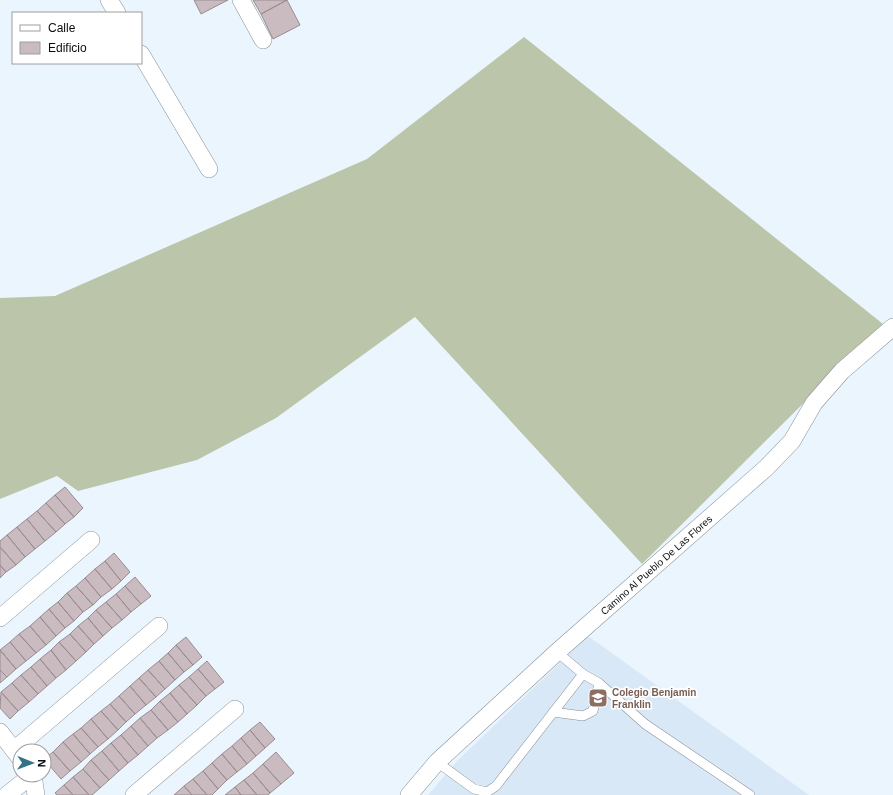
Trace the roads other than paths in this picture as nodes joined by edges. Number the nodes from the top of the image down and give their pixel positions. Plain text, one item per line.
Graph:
1 (109, 0) edge
2 (241, 0) edge
3 (115, 12) edge
4 (263, 40) dead end
5 (142, 56) edge
6 (209, 169) dead end
7 (893, 327) edge
8 (91, 540) dead end
9 (0, 618) edge
10 (159, 626) dead end
11 (557, 652) junction
12 (583, 674) junction
13 (599, 683) junction
14 (236, 709) dead end
15 (553, 712) junction
16 (0, 732) edge
17 (29, 743) edge
18 (12, 748) edge
19 (437, 762) junction
20 (22, 783) edge
21 (34, 783) edge
22 (7, 795) edge
23 (36, 795) edge
24 (134, 795) edge
25 (409, 795) edge
26 (750, 795) edge

1 - 3 street
2 - 4 street
5 - 6 street
7 - 11 street, Camino Al Pueblo De Las Flores
8 - 9 street
10 - 17 street
11 - 12 lane
11 - 19 street, Camino Al Pueblo De Las Flores
12 - 13 lane
12 - 15 lane
13 - 15 lane
13 - 26 lane
14 - 24 street
15 - 19 lane
16 - 18 street
19 - 25 street, Camino Al Pueblo De Las Flores
20 - 22 street
21 - 23 street

